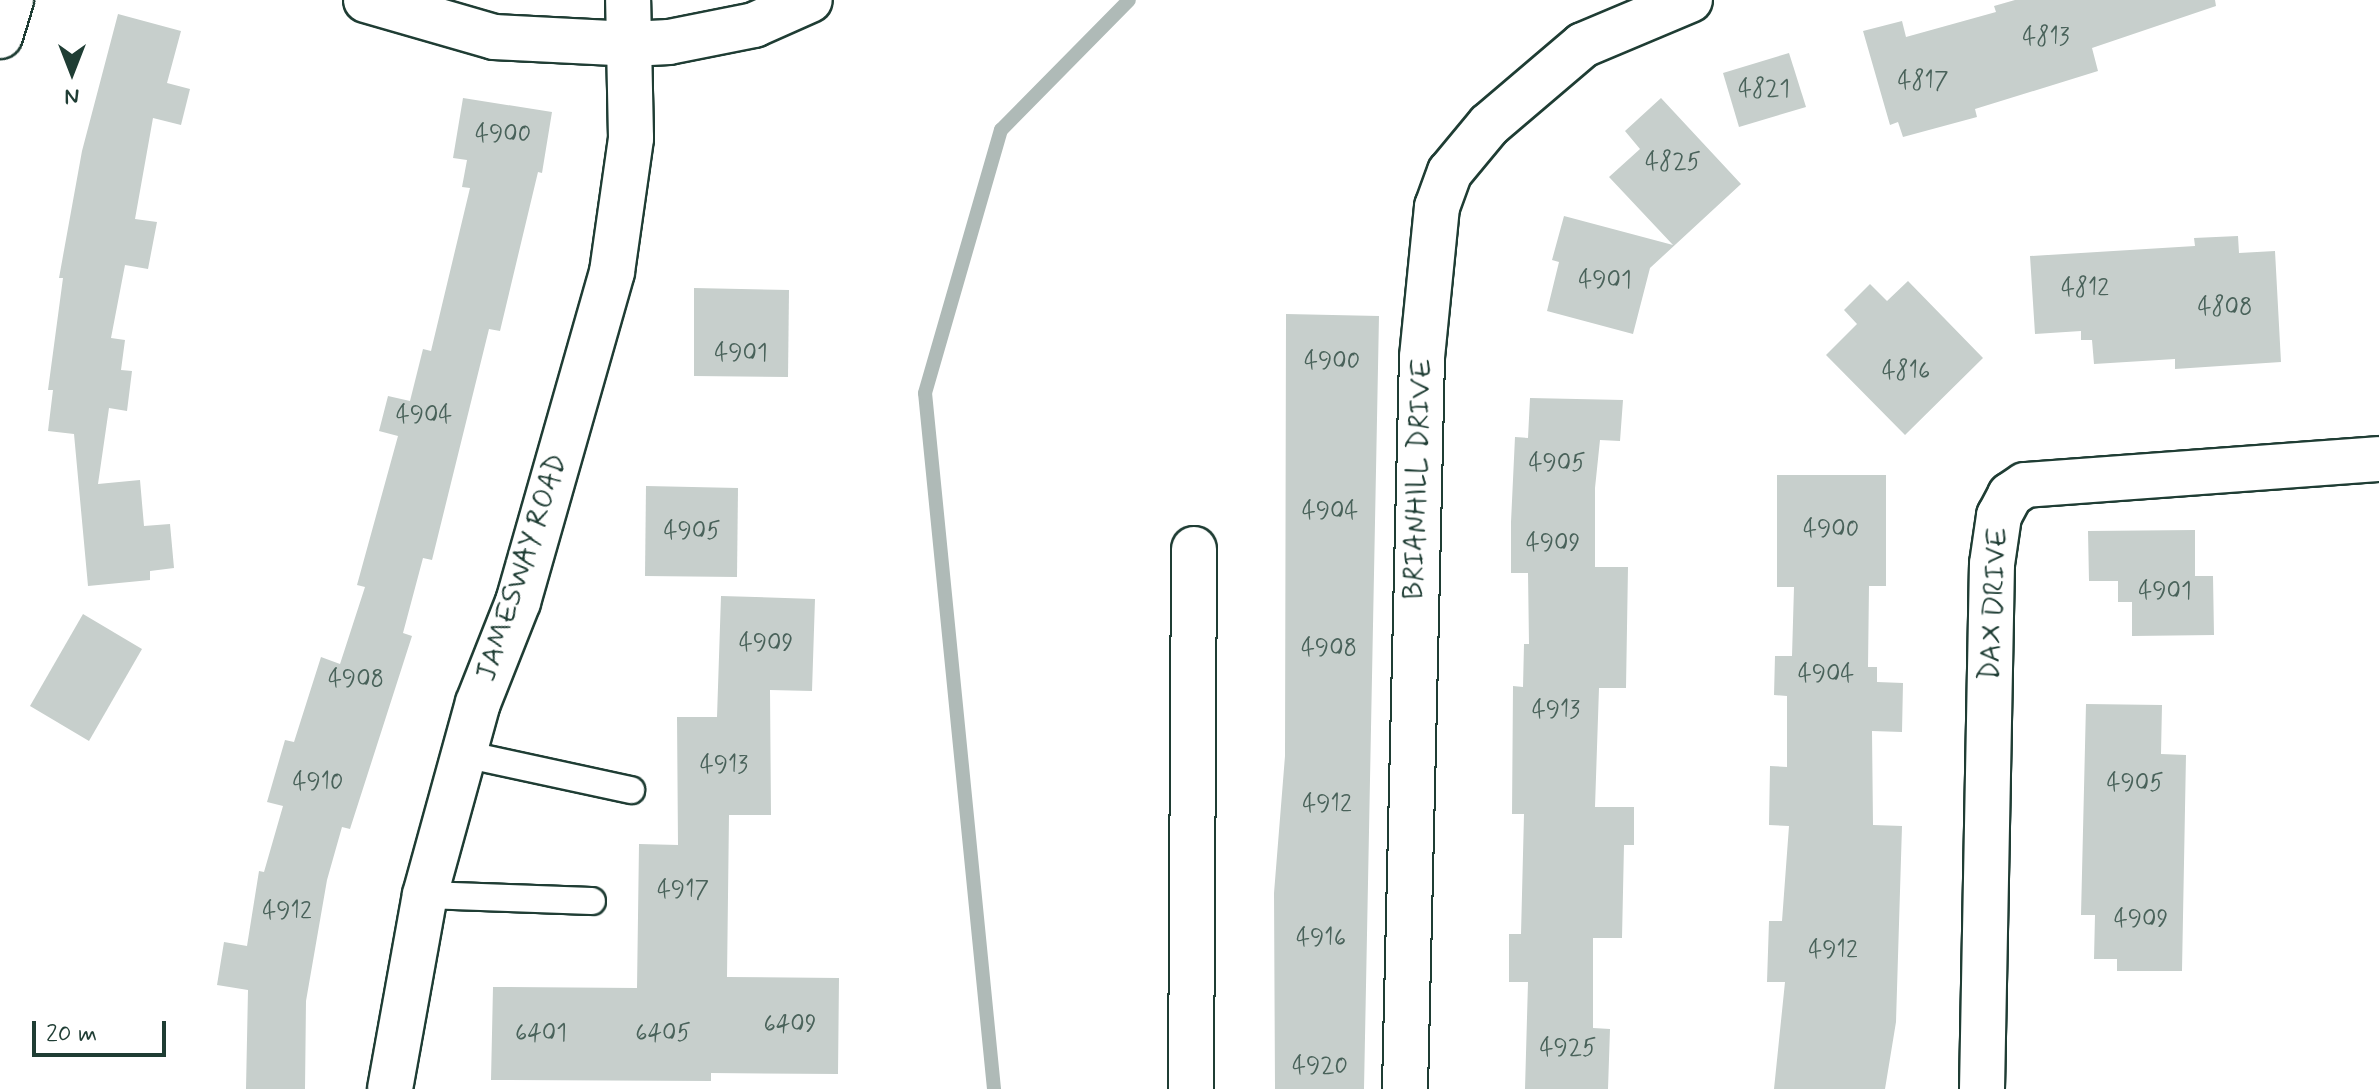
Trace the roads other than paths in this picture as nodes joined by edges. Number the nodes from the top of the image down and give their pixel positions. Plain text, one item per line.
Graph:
1 (11, 0) edge
2 (366, 0) edge
3 (628, 0) edge
4 (810, 0) edge
5 (1690, 0) edge
6 (0, 36) edge
7 (630, 44) junction
8 (2379, 459) edge
9 (1194, 549) dead end
10 (464, 754) junction
11 (631, 790) dead end
12 (425, 895) junction
13 (592, 901) dead end
14 (390, 1089) edge
15 (1191, 1089) edge
16 (1405, 1089) edge
17 (1982, 1089) edge

1 - 6 street
2 - 7 street
3 - 7 street, JAMESWAY ROAD
4 - 7 street
5 - 16 street, BRIANHILL DRIVE
7 - 10 street, JAMESWAY ROAD
8 - 17 street, DAX DRIVE
9 - 15 street
10 - 11 lane
10 - 12 street, JAMESWAY ROAD
12 - 13 lane
12 - 14 street, JAMESWAY ROAD

